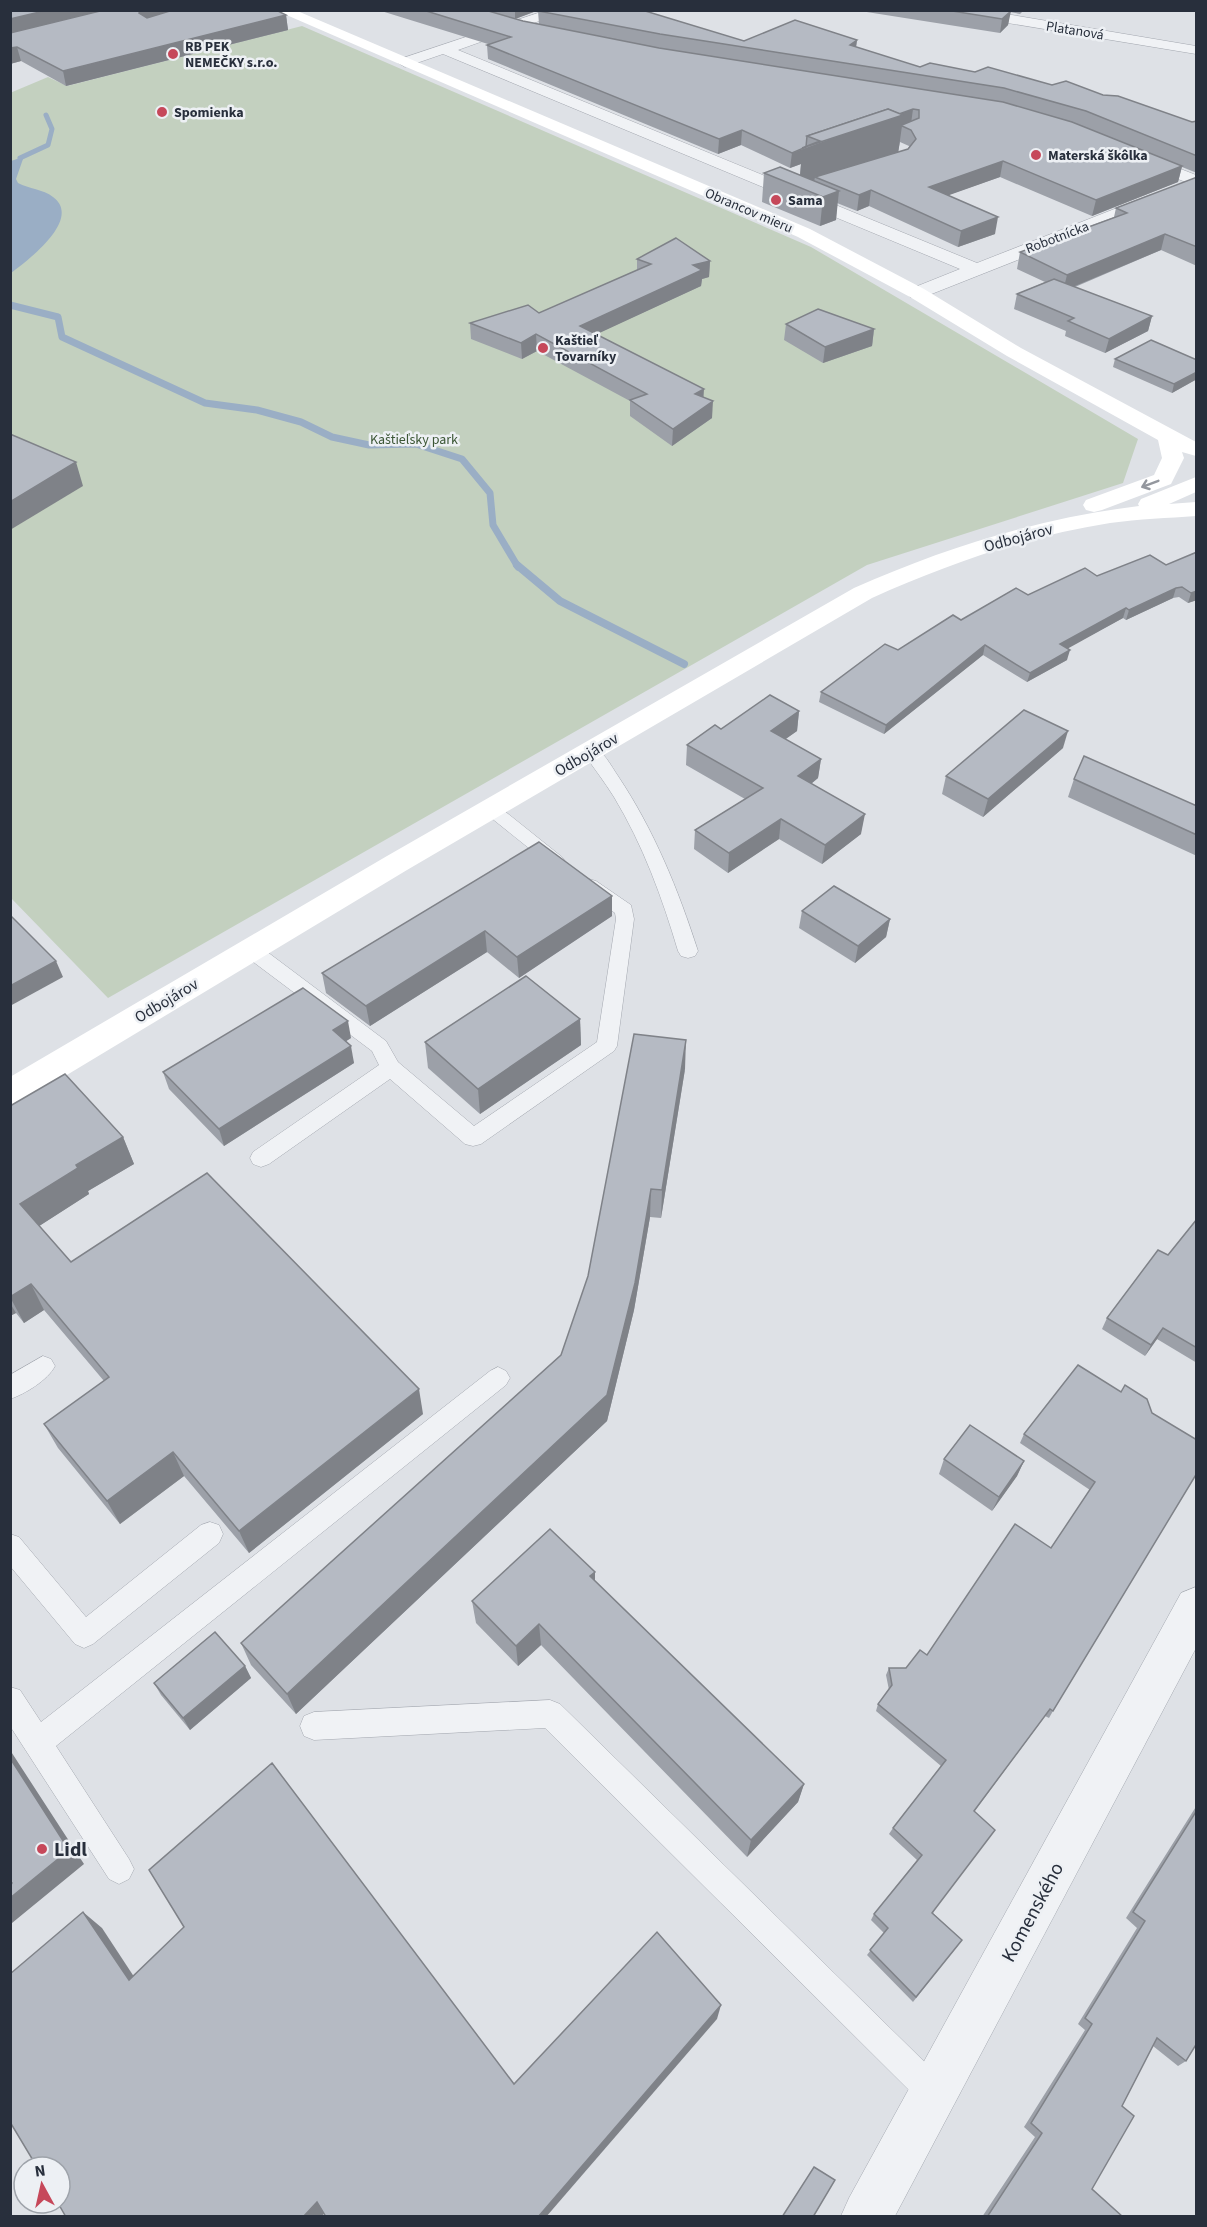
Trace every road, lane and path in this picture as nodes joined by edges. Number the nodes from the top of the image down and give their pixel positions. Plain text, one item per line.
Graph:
1 (282, 10) edge
2 (563, 10) edge
3 (953, 10) edge
4 (490, 20) edge
5 (512, 27) junction
6 (545, 33) edge
7 (446, 50) junction
8 (1197, 50) edge
9 (405, 62) junction
10 (608, 117) junction
11 (567, 130) junction
12 (1123, 151) edge
13 (786, 174) edge
14 (764, 182) junction
15 (1197, 182) edge
16 (721, 198) junction
17 (975, 269) junction
18 (917, 293) junction
19 (1168, 437) junction
20 (1197, 450) edge
21 (1197, 484) edge
22 (1197, 509) edge
23 (1131, 513) junction
24 (1061, 525) junction
25 (591, 751) junction
26 (491, 809) junction
27 (251, 950) junction
28 (688, 951) dead end
29 (391, 1068) junction
30 (10, 1093) edge
31 (261, 1158) dead end
32 (43, 1366) dead end
33 (498, 1378) dead end
34 (10, 1389) edge
35 (210, 1534) dead end
36 (10, 1546) edge
37 (1197, 1607) edge
38 (10, 1700) edge
39 (314, 1726) dead end
40 (38, 1742) junction
41 (120, 1869) dead end
42 (934, 2093) junction
43 (867, 2217) edge

1 - 9 street, Obrancov mieru
2 - 5 street
3 - 8 street, Platanová
4 - 5 street
5 - 6 street
5 - 7 street
7 - 9 street
7 - 10 street
9 - 11 street, Obrancov mieru
10 - 11 street
10 - 14 street
11 - 16 street, Obrancov mieru
12 - 15 street
13 - 14 lane
14 - 16 street
14 - 17 street
15 - 17 street, Robotnícka
16 - 18 street, Obrancov mieru
17 - 18 street, Robotnícka
18 - 19 street, Obrancov mieru
19 - 20 street, Obrancov mieru
19 -> 24 street
21 - 23 street
22 - 23 street, Odbojárov
23 - 24 street, Odbojárov
24 - 25 street, Odbojárov
25 - 26 street, Odbojárov
25 - 28 lane
26 - 27 street, Odbojárov
26 - 29 lane
27 - 29 lane
27 - 30 street, Odbojárov
29 - 31 lane
32 - 34 lane
33 - 40 lane
35 - 36 lane
37 - 42 street, Komenského
38 - 40 lane
39 - 42 lane
40 - 41 lane
42 - 43 street, Komenského

